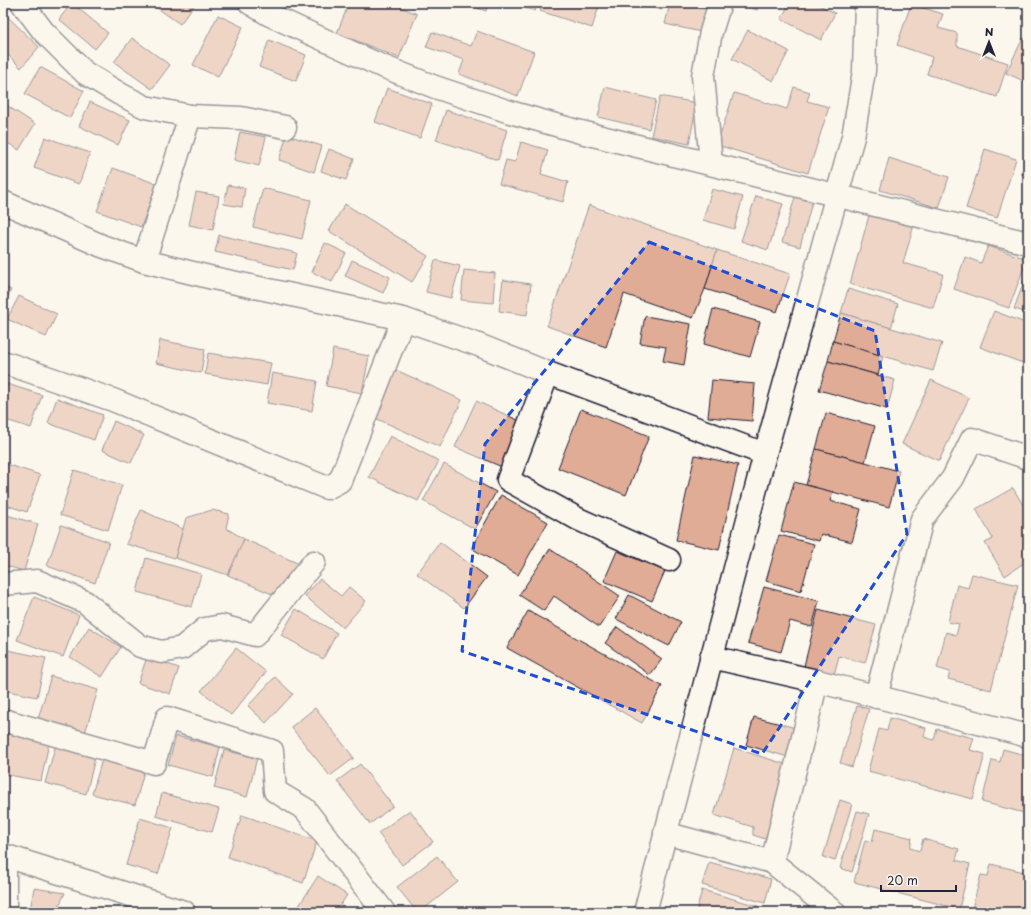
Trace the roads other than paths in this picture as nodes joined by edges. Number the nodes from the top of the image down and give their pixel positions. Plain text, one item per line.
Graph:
1 (22, 3) edge
2 (250, 3) edge
3 (720, 3) edge
4 (866, 3) edge
5 (190, 116) junction
6 (285, 126) dead end
7 (711, 163) junction
8 (838, 196) junction
9 (3, 202) edge
10 (1028, 243) edge
11 (144, 261) junction
12 (403, 319) junction
13 (3, 362) edge
14 (548, 373) junction
15 (765, 454) junction
16 (1028, 458) edge
17 (668, 560) dead end
18 (314, 562) dead end
19 (3, 584) edge
20 (711, 657) junction
21 (817, 681) junction
22 (876, 697) junction
23 (3, 720) edge
24 (1028, 736) edge
25 (665, 833) junction
26 (4, 855) edge
27 (772, 862) junction
28 (4, 912) edge
29 (184, 912) edge
30 (384, 912) edge
31 (645, 912) edge
32 (834, 912) edge

1 - 5 street
2 - 7 street
3 - 7 street
4 - 8 street
5 - 6 street
5 - 11 street
7 - 8 street
8 - 10 street
8 - 15 street
9 - 11 street
11 - 12 street
12 - 13 street
12 - 14 street
14 - 15 street
14 - 17 street
15 - 20 street
16 - 22 street
18 - 19 street
20 - 21 street
20 - 25 street
21 - 22 street
21 - 27 street
22 - 24 street
23 - 30 street
25 - 27 street
25 - 31 street
26 - 28 street
26 - 29 street
27 - 32 street

